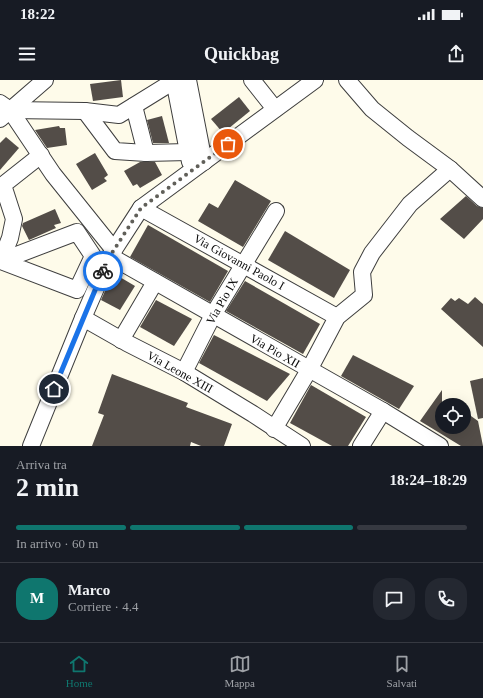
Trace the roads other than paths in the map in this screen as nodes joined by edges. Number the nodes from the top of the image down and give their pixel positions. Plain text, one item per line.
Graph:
1 (45, 80) edge
2 (252, 80) edge
3 (315, 80) edge
4 (347, 80) edge
5 (185, 81) edge
6 (134, 106) junction
7 (275, 109) junction
8 (3, 111) edge
9 (85, 111) junction
10 (188, 152) junction
11 (146, 153) junction
12 (41, 155) junction
13 (198, 167) junction
14 (450, 169) junction
15 (2, 185) edge
16 (483, 199) edge
17 (141, 208) junction
18 (276, 211) dead end
19 (112, 253) junction
20 (0, 262) edge
21 (243, 264) junction
22 (155, 282) junction
23 (213, 315) junction
24 (337, 317) junction
25 (83, 318) junction
26 (121, 340) junction
27 (309, 370) junction
28 (184, 372) junction
29 (383, 411) junction
30 (274, 429) junction
31 (436, 445) edge
32 (31, 446) edge
33 (288, 446) edge
34 (302, 446) edge
35 (361, 446) edge

1 - 8 street
2 - 7 street
3 - 7 street
4 - 14 street
5 - 6 street
5 - 10 street
5 - 13 street
6 - 9 street
6 - 11 street
7 - 13 street
8 - 9 street
8 - 12 street
9 - 11 street
10 - 11 street
10 - 13 street
12 - 15 street
12 - 19 street
13 - 17 street
14 - 16 street
14 - 24 street
15 - 20 street
17 - 19 street
17 - 21 street, Via Giovanni Paolo I
18 - 21 street, Via Pio IX
19 - 22 street, Via Pio XII
19 - 25 street
20 - 20 street
21 - 23 street, Via Pio IX
21 - 24 street, Via Giovanni Paolo I
22 - 23 street, Via Pio XII
22 - 26 street
23 - 27 street, Via Pio XII
23 - 28 street, Via Pio IX
24 - 27 street
25 - 26 street, Via Leone XIII
25 - 32 street
26 - 28 street, Via Leone XIII
27 - 29 street, Via Pio XII
27 - 30 street
28 - 30 street, Via Leone XIII
29 - 31 street, Via Pio XII
29 - 35 street
30 - 33 street
30 - 34 street

